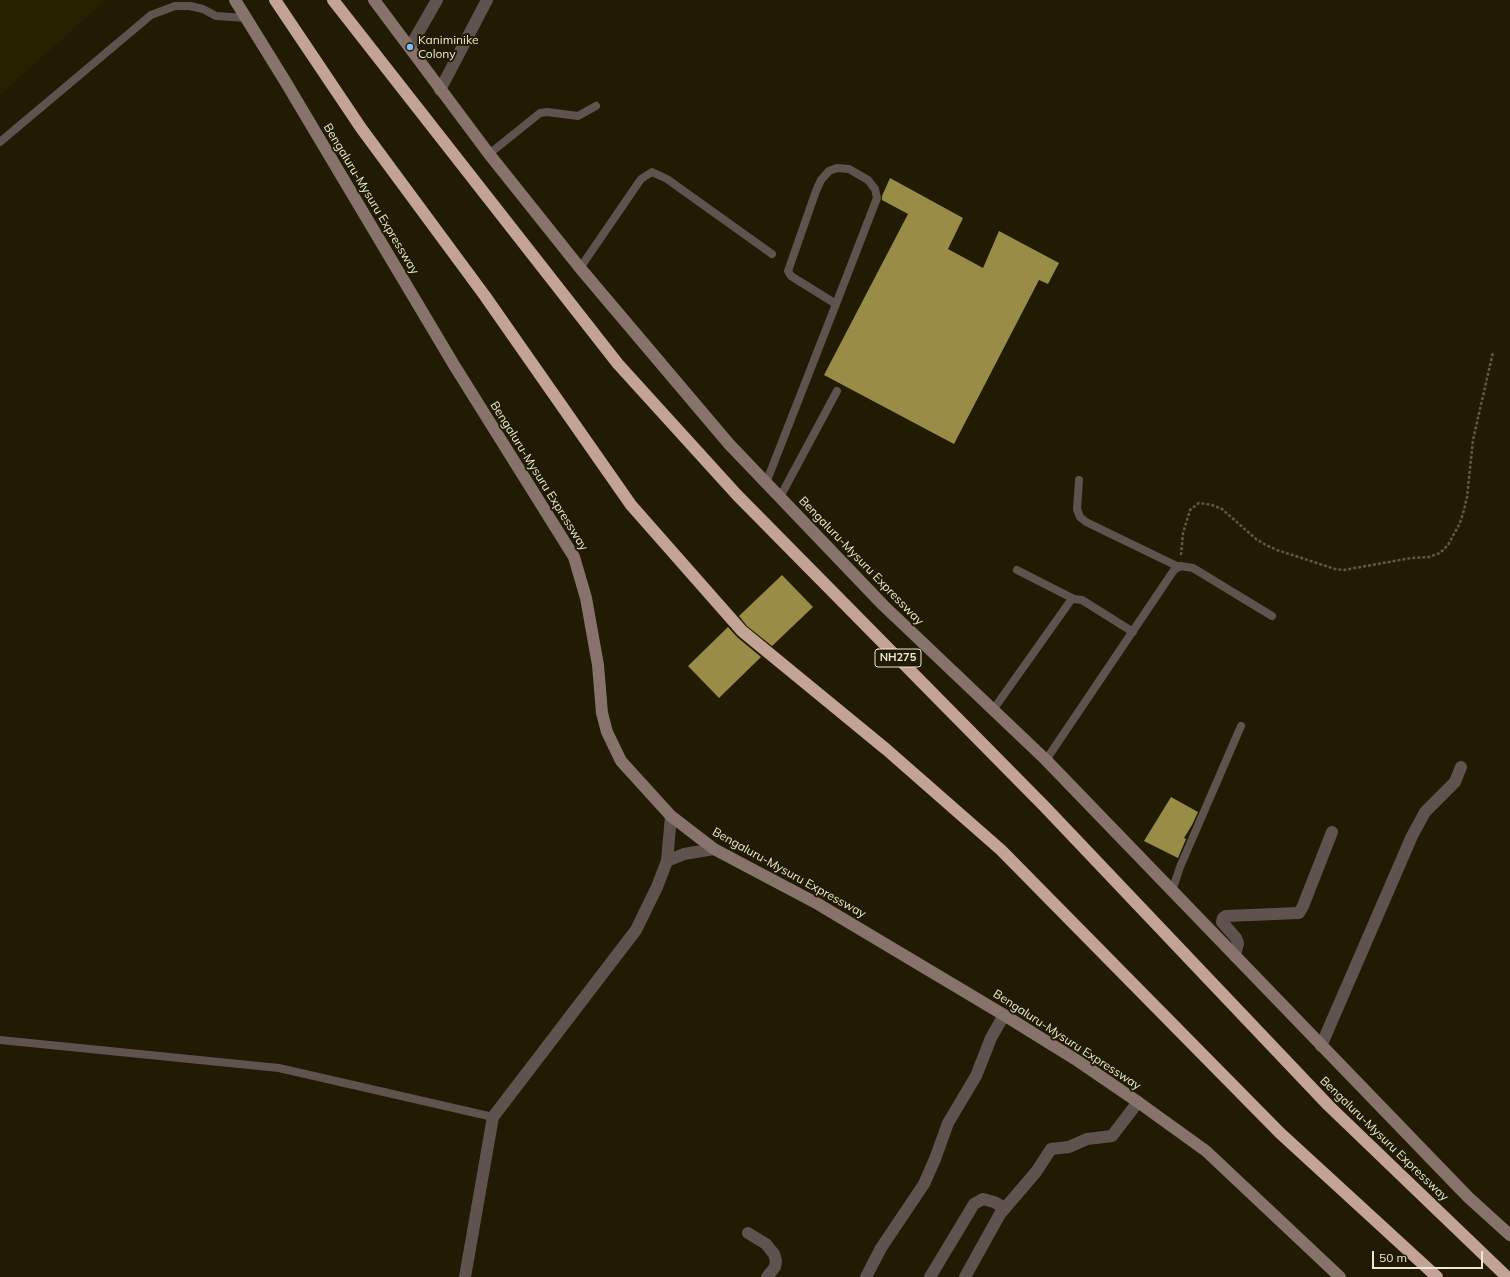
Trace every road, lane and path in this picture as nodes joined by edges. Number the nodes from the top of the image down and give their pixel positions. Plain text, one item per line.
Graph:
1 (235, 0) edge
2 (275, 0) edge
3 (333, 0) edge
4 (374, 0) edge
5 (436, 0) edge
6 (487, 0) edge
7 (246, 18) junction
8 (410, 47) junction
9 (440, 90) junction
10 (596, 106) dead end
11 (0, 142) edge
12 (489, 154) junction
13 (772, 254) dead end
14 (580, 268) junction
15 (836, 304) junction
16 (1494, 352) dead end
17 (838, 391) dead end
18 (1078, 480) dead end
19 (766, 483) junction
20 (780, 497) junction
21 (1179, 567) junction
22 (1016, 570) dead end
23 (1074, 599) junction
24 (1272, 616) dead end
25 (1133, 632) junction
26 (993, 710) junction
27 (1241, 726) dead end
28 (1046, 760) junction
29 (1461, 767) dead end
30 (671, 816) junction
31 (1332, 832) dead end
32 (714, 849) junction
33 (667, 861) junction
34 (1172, 891) junction
35 (1234, 956) junction
36 (1004, 1015) junction
37 (0, 1040) edge
38 (1321, 1046) junction
39 (1138, 1102) junction
40 (493, 1117) junction
41 (1005, 1208) junction
42 (748, 1233) dead end
43 (1510, 1235) edge
44 (465, 1277) edge
45 (767, 1277) edge
46 (866, 1277) edge
47 (930, 1277) edge
48 (965, 1277) edge
49 (1340, 1277) edge
50 (1437, 1277) edge
51 (1507, 1277) edge

1 - 7 street, Bengaluru-Mysuru Expressway
2 - 50 highway
3 - 51 highway, Bengaluru-Mysuru Expressway / NH275
4 - 8 street, Bengaluru-Mysuru Expressway / NH275
5 - 8 street
6 - 9 street
7 - 11 lane
7 - 30 street, Bengaluru-Mysuru Expressway
8 - 9 street, Bengaluru-Mysuru Expressway / NH275
9 - 12 street, Bengaluru-Mysuru Expressway / NH275
10 - 12 lane
12 - 14 street, Bengaluru-Mysuru Expressway / NH275
13 - 14 lane
14 - 19 street, Bengaluru-Mysuru Expressway / NH275
15 - 15 lane
15 - 19 lane
16 - 21 path
17 - 20 lane
18 - 21 lane
19 - 20 street, Bengaluru-Mysuru Expressway / NH275
20 - 26 street, Bengaluru-Mysuru Expressway / NH275
21 - 24 lane
21 - 25 lane
22 - 23 lane
23 - 25 lane
23 - 26 lane
25 - 28 lane
26 - 28 street, Bengaluru-Mysuru Expressway / NH275
27 - 34 lane
28 - 34 street, Bengaluru-Mysuru Expressway / NH275
29 - 38 street
30 - 32 street, Bengaluru-Mysuru Expressway
30 - 33 street
31 - 35 street
32 - 33 street
32 - 36 street, Bengaluru-Mysuru Expressway
33 - 40 street
34 - 35 street, Bengaluru-Mysuru Expressway / NH275
35 - 38 street, Bengaluru-Mysuru Expressway / NH275
36 - 39 street, Bengaluru-Mysuru Expressway
36 - 46 street
37 - 40 lane
38 - 43 street, Bengaluru-Mysuru Expressway / NH275
39 - 41 street
39 - 49 street, Bengaluru-Mysuru Expressway
40 - 44 street
41 - 47 street
41 - 48 street
42 - 45 street

